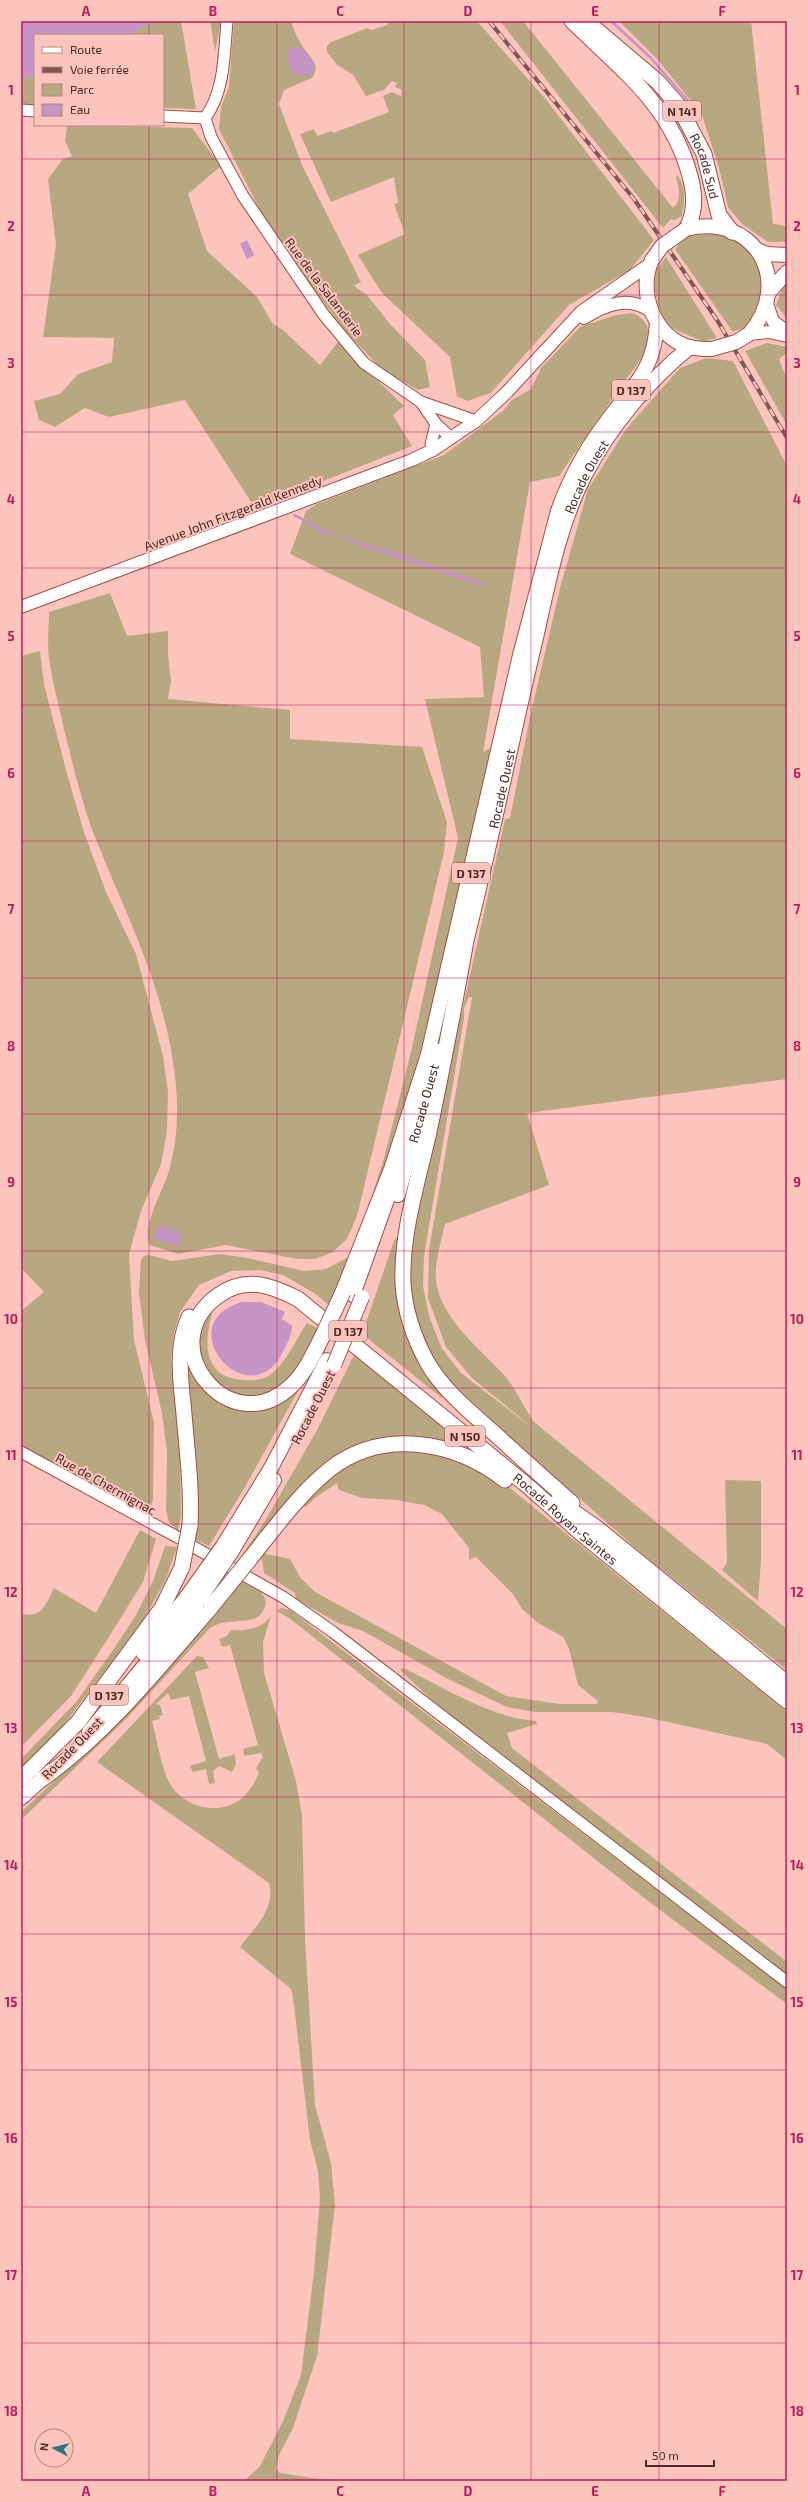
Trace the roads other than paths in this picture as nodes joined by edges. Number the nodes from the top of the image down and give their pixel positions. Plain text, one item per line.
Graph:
1 (227, 21) edge
2 (572, 21) edge
3 (586, 21) edge
4 (21, 110) edge
5 (34, 111) edge
6 (164, 116) edge
7 (205, 118) junction
8 (686, 229) junction
9 (732, 232) junction
10 (758, 250) junction
11 (787, 255) edge
12 (651, 262) junction
13 (787, 272) edge
14 (768, 297) junction
15 (655, 317) junction
16 (787, 332) edge
17 (749, 334) junction
18 (787, 336) edge
19 (555, 339) junction
20 (690, 347) junction
21 (421, 402) junction
22 (450, 414) junction
23 (476, 421) junction
24 (436, 424) junction
25 (456, 436) junction
26 (432, 450) junction
27 (21, 607) edge
28 (465, 946) junction
29 (428, 1053) joint
30 (353, 1295) junction
31 (21, 1452) edge
32 (598, 1529) junction
33 (582, 1535) junction
34 (178, 1538) dead end
35 (192, 1546) dead end
36 (199, 1602) junction
37 (787, 1683) edge
38 (787, 1701) edge
39 (21, 1779) edge
40 (42, 1779) joint
41 (21, 1787) edge
42 (21, 1798) edge
43 (787, 1982) edge

1 - 7 street
2 - 8 highway, Rocade Sud / N 141
3 - 9 highway, Rocade Sud / N 141
4 - 5 street
6 - 7 street
7 - 21 street, Rue de la Salanderie
8 - 9 main road
8 - 12 main road, bridge
9 - 10 main road
10 - 11 main road
10 - 14 main road
12 - 15 main road
12 - 19 main road, Avenue John Fitzgerald Kennedy
13 - 14 main road
14 - 16 main road
14 - 17 main road
15 - 19 main road, Avenue John Fitzgerald Kennedy
15 - 20 main road
15 - 29 main road, Rocade Ouest / D 137
17 - 18 main road
17 - 20 main road, bridge
19 - 23 main road, Avenue John Fitzgerald Kennedy
20 - 28 main road, Rocade Ouest / D 137
21 - 22 street
21 - 24 street, Rue de la Salanderie
22 - 23 street
22 - 25 street
23 - 25 main road, Avenue John Fitzgerald Kennedy
24 - 25 street, Rue de la Salanderie
24 - 26 street
25 - 26 main road, Avenue John Fitzgerald Kennedy
26 - 27 main road, Avenue John Fitzgerald Kennedy
28 - 30 main road, Rocade Ouest / D 137
28 - 32 highway
29 - 30 highway, Rocade Royan-Saintes
30 - 33 highway, Rocade Royan-Saintes / N 150, bridge
30 - 36 main road, Rocade Ouest / D 137, bridge
31 - 34 street, Rue de Chermignac
32 - 37 highway, Rocade Royan-Saintes / N 150
32 - 39 highway, Rocade Royan-Saintes / N 150, bridge
33 - 36 highway, bridge
33 - 38 highway, Rocade Royan-Saintes / N 150
35 - 43 street
36 - 40 highway
36 - 41 main road, Rocade Ouest / D 137
40 - 42 main road, Rocade Ouest

